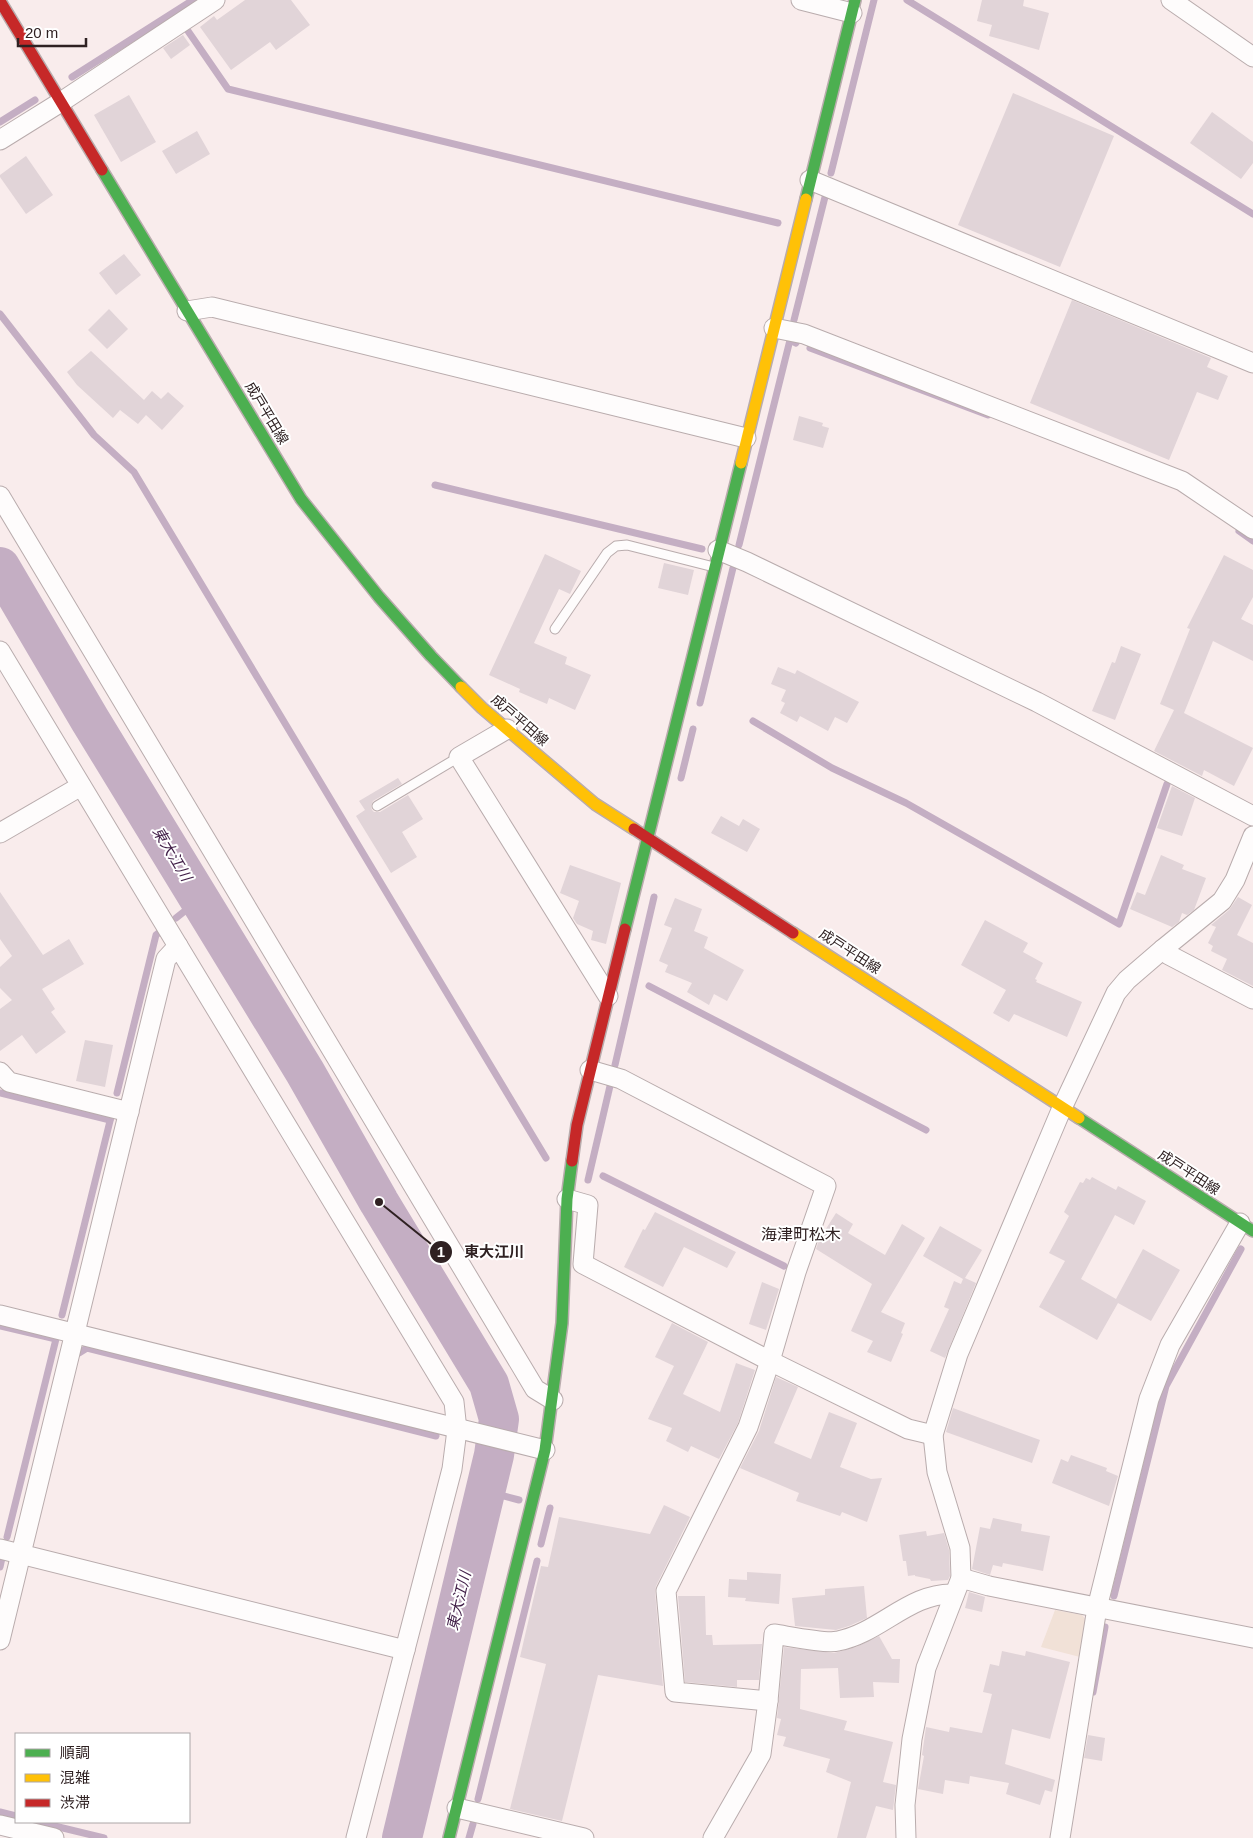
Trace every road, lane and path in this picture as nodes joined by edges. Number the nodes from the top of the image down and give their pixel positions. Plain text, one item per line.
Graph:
1 (215, 0) edge
2 (801, 0) edge
3 (1171, 0) edge
4 (0, 1) edge
5 (853, 7) edge
6 (1253, 57) edge
7 (61, 102) junction
8 (0, 140) edge
9 (810, 180) junction
10 (187, 311) junction
11 (774, 328) junction
12 (1253, 363) edge
13 (746, 438) junction
14 (0, 496) edge
15 (1253, 529) edge
16 (716, 558) junction
17 (555, 629) dead end
18 (0, 651) edge
19 (507, 729) junction
20 (459, 757) junction
21 (81, 786) junction
22 (377, 806) dead end
23 (1253, 816) edge
24 (0, 833) edge
25 (1253, 836) edge
26 (647, 837) junction
27 (178, 946) junction
28 (1163, 949) junction
29 (608, 996) junction
30 (1253, 999) edge
31 (590, 1070) junction
32 (0, 1072) edge
33 (1062, 1108) junction
34 (129, 1112) junction
35 (568, 1199) junction
36 (1246, 1227) edge
37 (0, 1316) edge
38 (75, 1334) junction
39 (770, 1361) junction
40 (553, 1400) junction
41 (461, 1430) junction
42 (933, 1434) junction
43 (539, 1449) junction
44 (0, 1549) edge
45 (21, 1555) junction
46 (957, 1586) junction
47 (1097, 1608) junction
48 (1253, 1638) edge
49 (0, 1640) edge
50 (406, 1650) junction
51 (768, 1701) junction
52 (457, 1808) junction
53 (0, 1825) edge
54 (54, 1838) edge
55 (356, 1838) edge
56 (450, 1838) edge
57 (584, 1838) edge
58 (713, 1838) edge
59 (906, 1838) edge
60 (1060, 1838) edge

1 - 7 street
2 - 5 street
3 - 6 street
4 - 7 street, 成戸平田線
5 - 9 street
7 - 8 street
7 - 10 street, 成戸平田線
9 - 11 street
9 - 12 street
10 - 13 street
10 - 19 street, 成戸平田線
11 - 13 street
11 - 15 street
13 - 16 street
14 - 40 street
16 - 17 lane
16 - 23 street
16 - 26 street
18 - 21 street
19 - 20 street
19 - 26 street, 成戸平田線
20 - 22 lane
20 - 29 street
21 - 24 street
21 - 27 street
25 - 28 street
26 - 29 street
26 - 33 street, 成戸平田線
27 - 34 street
27 - 41 street
28 - 30 street
28 - 33 street
29 - 31 street
31 - 35 street
31 - 39 street
32 - 34 street
33 - 36 street, 成戸平田線
33 - 42 street
34 - 38 street
35 - 39 street
35 - 40 street
36 - 47 street
37 - 38 street
38 - 41 street
38 - 45 street
39 - 42 street
39 - 51 street
40 - 43 street
41 - 43 street
41 - 50 street
42 - 46 street
43 - 52 street
44 - 45 street
45 - 49 street
45 - 50 street
46 - 47 street
46 - 51 street
46 - 59 street
47 - 48 street
47 - 60 street
50 - 55 street
51 - 58 street
52 - 56 street
52 - 57 street
53 - 54 street

